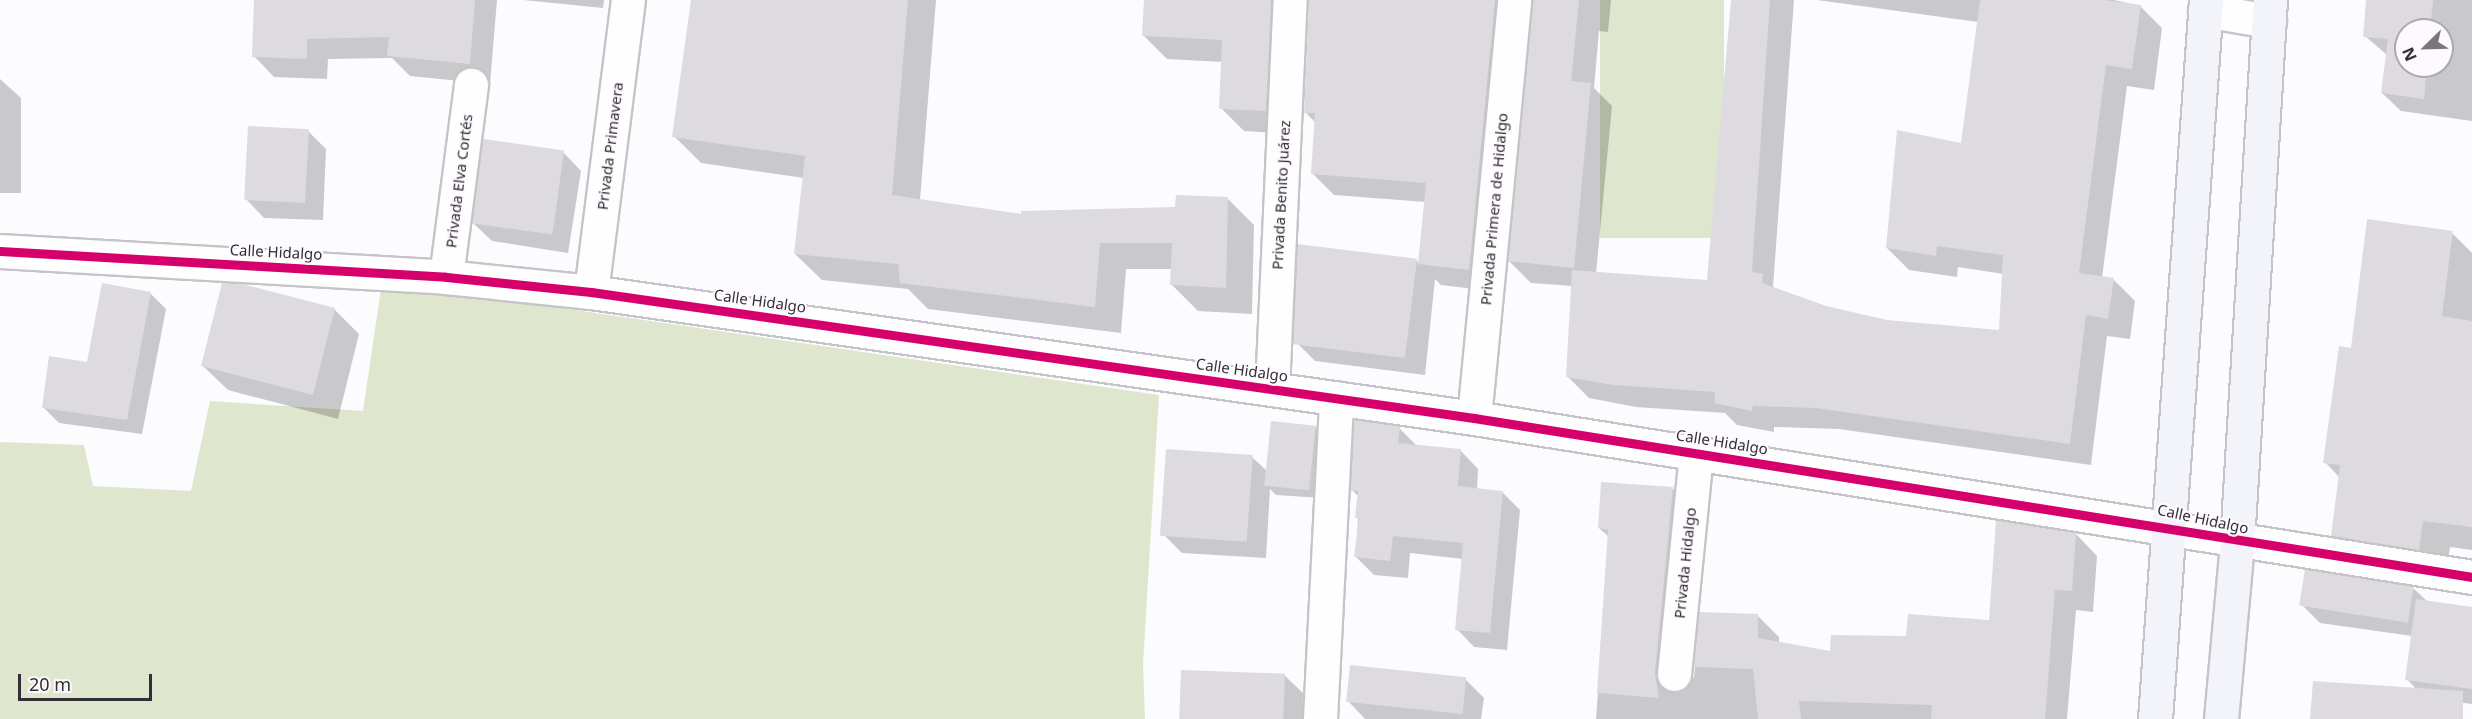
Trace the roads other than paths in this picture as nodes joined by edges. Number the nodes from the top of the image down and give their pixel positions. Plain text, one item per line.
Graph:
1 (628, 0) edge
2 (1290, 0) edge
3 (1514, 0) edge
4 (2205, 5) edge
5 (2270, 11) edge
6 (471, 85) dead end
7 (0, 251) edge
8 (446, 277) junction
9 (591, 292) junction
10 (1272, 390) junction
11 (1336, 398) junction
12 (1474, 418) junction
13 (1696, 453) junction
14 (2171, 526) junction
15 (2237, 542) junction
16 (2472, 577) edge
17 (1674, 674) dead end
18 (1320, 719) edge
19 (2155, 719) edge
20 (2220, 719) edge

1 - 9 street, Privada Primavera
2 - 10 street, Privada Benito Juárez
3 - 12 street, Privada Primera de Hidalgo
4 - 5 street
4 - 14 main road
5 - 15 main road
6 - 8 street, Privada Elva Cortés
7 - 8 street, Calle Hidalgo
8 - 9 street, Calle Hidalgo
9 - 10 street, Calle Hidalgo
10 - 11 street, Calle Hidalgo
11 - 12 street, Calle Hidalgo
11 - 18 street
12 - 13 street, Calle Hidalgo
13 - 14 street, Calle Hidalgo
13 - 17 street, Privada Hidalgo
14 - 15 street, Calle Hidalgo
14 - 19 main road
15 - 16 street, Calle Hidalgo
15 - 20 main road

